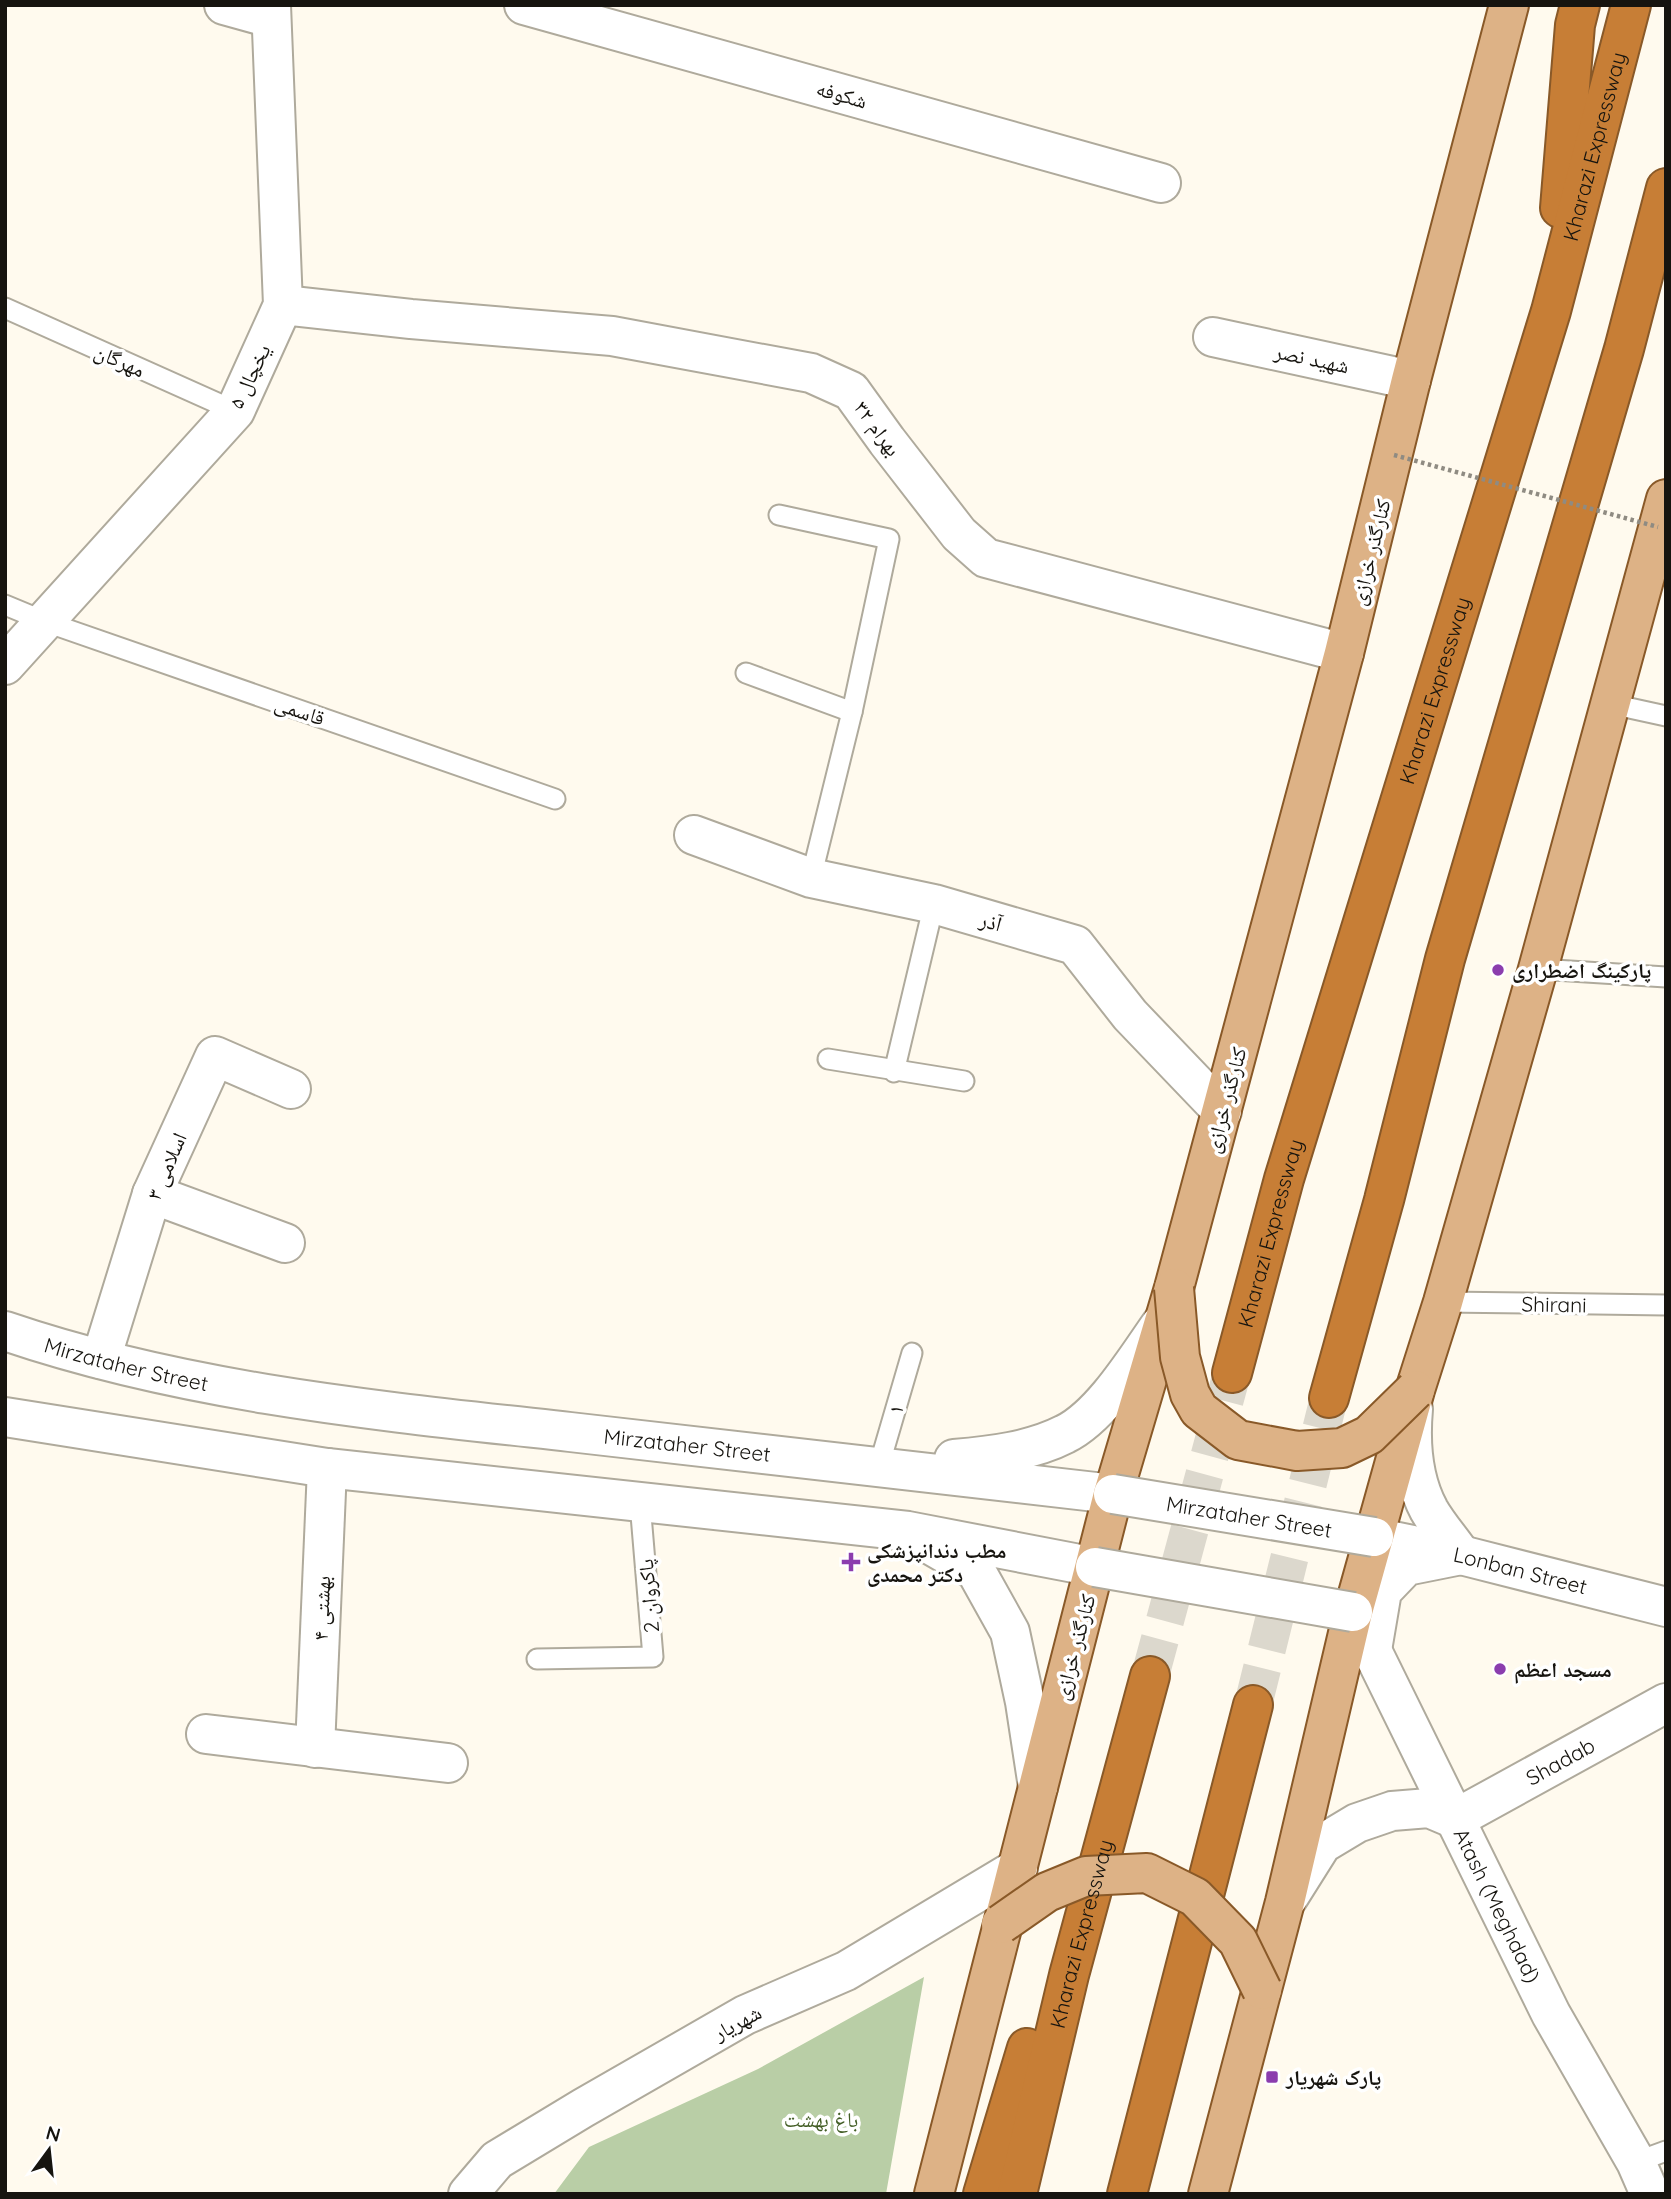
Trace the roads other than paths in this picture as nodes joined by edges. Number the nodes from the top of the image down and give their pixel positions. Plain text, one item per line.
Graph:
1 (223, 5) edge
2 (524, 5) edge
3 (1509, 5) edge
4 (1580, 5) edge
5 (1631, 5) edge
6 (271, 12) edge
7 (1161, 183) dead end
8 (1666, 188) edge
9 (1666, 253) edge
10 (283, 305) junction
11 (5, 309) edge
12 (1551, 311) junction
13 (1213, 337) dead end
14 (1624, 349) junction
15 (1411, 380) junction
16 (234, 411) junction
17 (1662, 513) edge
18 (779, 515) dead end
19 (5, 605) edge
20 (46, 622) junction
21 (1344, 653) junction
22 (5, 665) edge
23 (746, 673) dead end
24 (1611, 704) junction
25 (852, 712) junction
26 (1666, 716) edge
27 (555, 799) dead end
28 (694, 835) dead end
29 (811, 878) junction
30 (934, 904) junction
31 (1538, 969) junction
32 (1666, 977) edge
33 (828, 1059) dead end
34 (894, 1072) junction
35 (964, 1081) dead end
36 (291, 1088) dead end
37 (1222, 1111) junction
38 (152, 1194) junction
39 (285, 1243) dead end
40 (1443, 1302) junction
41 (1169, 1304) junction
42 (1666, 1305) edge
43 (5, 1331) edge
44 (912, 1353) dead end
45 (101, 1359) junction
46 (1232, 1373) tunnel mouth
47 (1415, 1390) junction
48 (1329, 1398) tunnel mouth
49 (5, 1417) edge
50 (879, 1466) junction
51 (327, 1468) junction
52 (1113, 1494) junction
53 (640, 1503) junction
54 (908, 1531) junction
55 (1374, 1537) junction
56 (1461, 1555) junction
57 (1095, 1567) junction
58 (1666, 1607) edge
59 (1353, 1612) junction
60 (1372, 1650) junction
61 (537, 1659) dead end
62 (1150, 1676) tunnel mouth
63 (1666, 1703) edge
64 (1253, 1705) tunnel mouth
65 (206, 1734) dead end
66 (315, 1748) junction
67 (448, 1763) dead end
68 (1038, 1787) junction
69 (1455, 1819) junction
70 (1018, 1868) junction
71 (1285, 1902) junction
72 (1001, 1924) junction
73 (1083, 1925) junction
74 (1262, 1990) junction
75 (1651, 2169) edge
76 (468, 2194) edge
77 (934, 2194) edge
78 (983, 2194) edge
79 (1017, 2194) edge
80 (1127, 2194) edge
81 (1208, 2194) edge

1 - 6 street
2 - 7 street, شکوفه
3 - 15 main road, کنارگذر خرازی
4 - 12 highway
5 - 12 highway, Kharazi Expressway
6 - 10 street, یخچال ۵
8 - 14 highway
9 - 14 highway
10 - 16 street, یخچال ۵
10 - 21 street, بهرام ۳۲
11 - 16 lane, مهرگان
12 - 46 highway, Kharazi Expressway
13 - 15 street, شهید نصر
14 - 48 highway
15 - 21 main road, کنارگذر خرازی
16 - 20 street, یخچال ۵
17 - 24 main road
18 - 25 lane
19 - 20 lane, قاسمی
20 - 22 street, یخچال ۵
20 - 27 lane, قاسمی
21 - 37 main road, کنارگذر خرازی
23 - 25 lane
24 - 26 lane
24 - 31 main road
25 - 29 lane
28 - 29 street, آذر
29 - 30 street, آذر
30 - 34 lane
30 - 37 street, آذر
31 - 32 lane
31 - 40 main road
33 - 34 lane
34 - 35 lane
36 - 38 street, اسلامی ۳
37 - 41 main road, کنارگذر خرازی
38 - 39 street
38 - 45 street, اسلامی ۳
40 - 42 lane, Shirani
40 - 47 main road
41 - 47 main road, bridge
41 - 50 street
41 - 52 main road, کنارگذر خرازی
43 - 45 street, Mirzataher Street
44 - 50 lane, ۱
45 - 50 street, Mirzataher Street
47 - 55 main road
47 - 56 street
49 - 51 street
50 - 52 street, Mirzataher Street
51 - 53 street
51 - 66 street, بهشتی ۴
52 - 55 street, Mirzataher Street, bridge
52 - 57 main road, کنارگذر خرازی
53 - 54 street
53 - 61 lane, پاکروان 2
54 - 57 street
54 - 68 street
55 - 56 street, Lonban Street
55 - 59 main road
56 - 58 street, Lonban Street
56 - 60 street
57 - 59 street, bridge
57 - 68 main road, کنارگذر خرازی
59 - 60 street, Atash (Meghdad)
59 - 71 main road
60 - 69 street, Atash (Meghdad)
62 - 73 highway, Kharazi Expressway
63 - 69 street, Shadab
64 - 80 highway
65 - 66 street
66 - 67 street
68 - 70 main road, کنارگذر خرازی
69 - 71 street
69 - 75 street, Atash (Meghdad)
70 - 72 main road, کنارگذر خرازی
70 - 76 street, شهریار
71 - 74 main road
72 - 74 main road, bridge
72 - 77 main road, کنارگذر خرازی
73 - 78 highway
73 - 79 highway, Kharazi Expressway
74 - 81 main road

